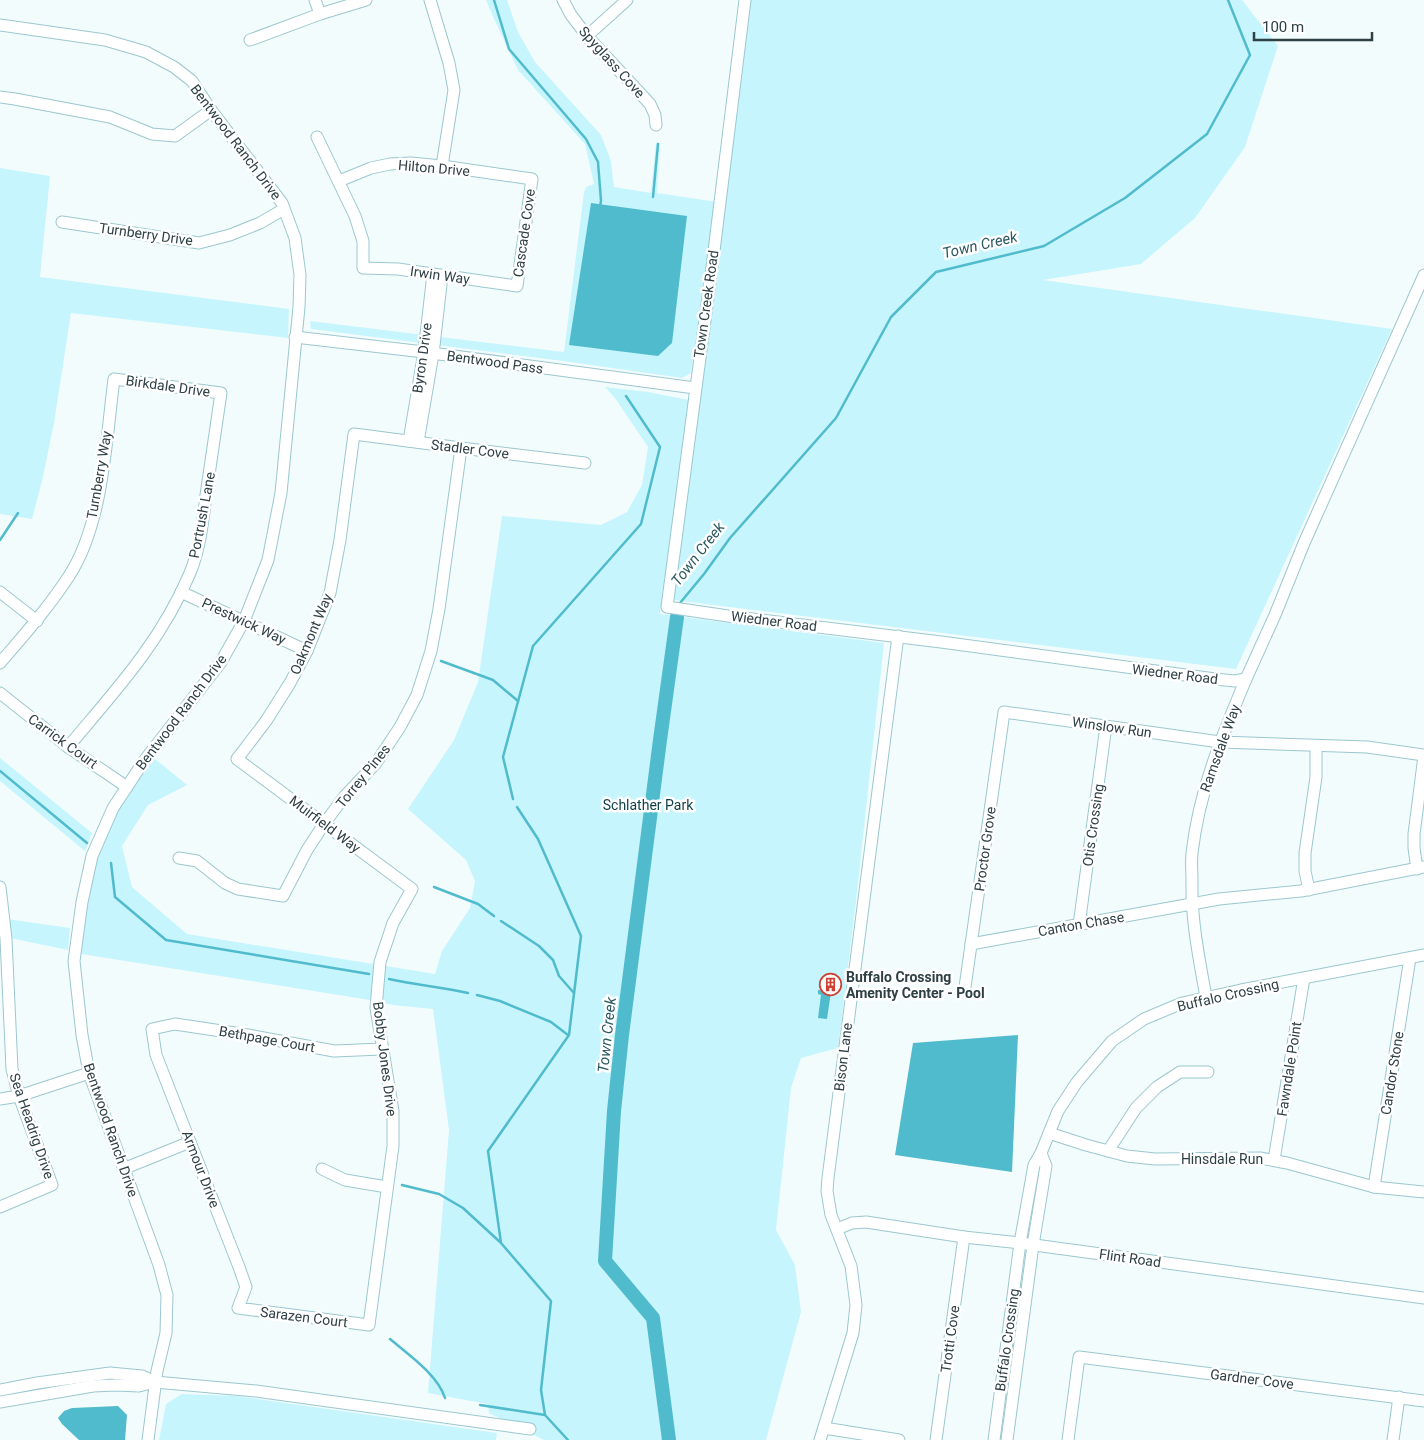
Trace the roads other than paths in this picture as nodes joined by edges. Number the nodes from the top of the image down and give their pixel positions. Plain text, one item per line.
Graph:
1 (315, 0) edge
2 (366, 0) edge
3 (430, 0) edge
4 (563, 0) edge
5 (627, 0) edge
6 (745, 0) edge
7 (320, 14) junction
8 (0, 25) edge
9 (587, 36) junction
10 (250, 40) dead end
11 (0, 97) edge
12 (211, 110) junction
13 (656, 125) dead end
14 (317, 137) dead end
15 (442, 166) junction
16 (532, 180) joint
17 (339, 181) junction
18 (284, 209) junction
19 (62, 222) dead end
20 (437, 275) junction
21 (1424, 275) edge
22 (517, 286) joint
23 (295, 337) junction
24 (429, 353) junction
25 (114, 379) joint
26 (695, 388) junction
27 (221, 393) joint
28 (354, 434) joint
29 (414, 441) junction
30 (461, 448) junction
31 (585, 463) dead end
32 (0, 592) edge
33 (181, 592) junction
34 (667, 607) joint
35 (37, 621) junction
36 (244, 621) junction
37 (898, 636) junction
38 (307, 651) junction
39 (0, 663) edge
40 (1246, 679) junction
41 (0, 693) edge
42 (1004, 712) joint
43 (1106, 726) junction
44 (1220, 742) junction
45 (1316, 746) junction
46 (68, 747) junction
47 (1424, 756) edge
48 (237, 759) joint
49 (127, 787) junction
50 (324, 824) junction
51 (179, 858) dead end
52 (1421, 868) edge
53 (0, 887) edge
54 (412, 889) joint
55 (1309, 890) junction
56 (1192, 904) junction
57 (1080, 925) junction
58 (971, 944) junction
59 (1424, 955) edge
60 (1410, 958) junction
61 (1304, 978) junction
62 (965, 987) dead end
63 (4, 990) edge
64 (1206, 997) junction
65 (152, 1029) joint
66 (382, 1049) junction
67 (1208, 1072) dead end
68 (89, 1073) junction
69 (19, 1096) junction
70 (0, 1099) edge
71 (1049, 1133) junction
72 (190, 1142) junction
73 (1108, 1151) junction
74 (1041, 1153) junction
75 (1274, 1160) junction
76 (123, 1169) junction
77 (322, 1169) dead end
78 (388, 1187) junction
79 (1374, 1187) junction
80 (1424, 1192) edge
81 (0, 1207) edge
82 (837, 1230) junction
83 (964, 1237) junction
84 (1020, 1243) junction
85 (1033, 1245) junction
86 (1424, 1298) edge
87 (238, 1308) joint
88 (369, 1325) joint
89 (156, 1382) junction
90 (0, 1390) edge
91 (1399, 1397) junction
92 (1424, 1401) edge
93 (0, 1402) edge
94 (824, 1428) junction
95 (530, 1429) dead end
96 (148, 1440) edge
97 (820, 1440) edge
98 (900, 1440) edge
99 (936, 1440) edge
100 (994, 1440) edge
101 (1007, 1440) edge
102 (1068, 1440) edge
103 (1393, 1440) edge

1 - 7 street
2 - 7 street
3 - 15 street
4 - 9 street, Spyglass Cove
5 - 9 street
6 - 26 street, Town Creek Road
7 - 10 street
8 - 12 street, Bentwood Ranch Drive
9 - 13 street, Spyglass Cove
11 - 12 street
12 - 18 street, Bentwood Ranch Drive
14 - 17 street
15 - 16 street, Hilton Drive
15 - 17 street, Hilton Drive
16 - 22 street, Cascade Cove
17 - 20 street, Irwin Way
18 - 19 street, Turnberry Drive
18 - 23 street, Bentwood Ranch Drive
20 - 22 street, Irwin Way
20 - 24 street, Byron Drive
21 - 40 street
23 - 24 street, Bentwood Pass
23 - 36 street, Bentwood Ranch Drive
24 - 26 street, Bentwood Pass
24 - 29 street, Byron Drive
25 - 27 street, Birkdale Drive
25 - 35 street, Turnberry Way
26 - 34 street, Town Creek Road
27 - 33 street, Portrush Lane
28 - 29 street, Stadler Cove
28 - 38 street, Oakmont Way
29 - 30 street, Stadler Cove
30 - 31 street, Stadler Cove
30 - 50 street, Torrey Pines
32 - 35 street
33 - 36 street, Prestwick Way
33 - 46 street, Portrush Lane
34 - 37 street, Wiedner Road
35 - 39 street, Turnberry Way
36 - 38 street, Prestwick Way
36 - 49 street, Bentwood Ranch Drive
37 - 40 street, Wiedner Road
37 - 82 street, Bison Lane
38 - 48 street, Oakmont Way
40 - 44 street, Ramsdale Way
41 - 46 street, Carrick Court
42 - 43 street, Winslow Run
42 - 58 street, Proctor Grove
43 - 44 street, Winslow Run
43 - 57 street, Otis Crossing
44 - 45 street, Winslow Run
44 - 56 street, Ramsdale Way
45 - 47 street, Winslow Run
45 - 55 street
46 - 49 street, Carrick Court
47 - 52 street
48 - 50 street, Muirfield Way
49 - 68 street, Bentwood Ranch Drive
50 - 51 street, Torrey Pines
50 - 54 street, Muirfield Way
52 - 55 street, Canton Chase
53 - 63 street, Sea Headrig Drive
54 - 66 street, Bobby Jones Drive
55 - 56 street, Canton Chase
56 - 57 street, Canton Chase
56 - 64 street, Ramsdale Way
57 - 58 street, Canton Chase
58 - 62 street, Proctor Grove
59 - 60 street, Buffalo Crossing
60 - 61 street, Buffalo Crossing
60 - 79 street, Candor Stone
61 - 64 street, Buffalo Crossing
61 - 75 street, Fawndale Point
63 - 69 street, Sea Headrig Drive
64 - 71 street, Buffalo Crossing
65 - 66 street, Bethpage Court
65 - 72 street, Armour Drive
66 - 78 street, Bobby Jones Drive
67 - 73 street
68 - 69 street
68 - 76 street, Bentwood Ranch Drive
69 - 70 street
69 - 81 street, Sea Headrig Drive
71 - 73 street, Hinsdale Run
71 - 74 street, Buffalo Crossing
72 - 76 street
72 - 87 street, Armour Drive
73 - 75 street, Hinsdale Run
74 - 84 street, Buffalo Crossing
74 - 85 street, Buffalo Crossing
75 - 79 street, Hinsdale Run
76 - 89 street, Bentwood Ranch Drive
77 - 78 street
78 - 88 street, Bobby Jones Drive
79 - 80 street, Hinsdale Run
82 - 83 street, Flint Road
82 - 94 street, Bison Lane
83 - 84 street, Flint Road
83 - 99 street, Trotti Cove
84 - 85 street, Flint Road
84 - 100 street, Buffalo Crossing
85 - 86 street, Flint Road
85 - 101 street, Buffalo Crossing
87 - 88 street, Sarazen Court
89 - 90 street
89 - 93 street
89 - 95 street
89 - 96 street, Bentwood Ranch Drive
91 - 92 street, Gardner Cove
91 - 102 street, Gardner Cove
91 - 103 street
94 - 97 street, Bison Lane
94 - 98 street

